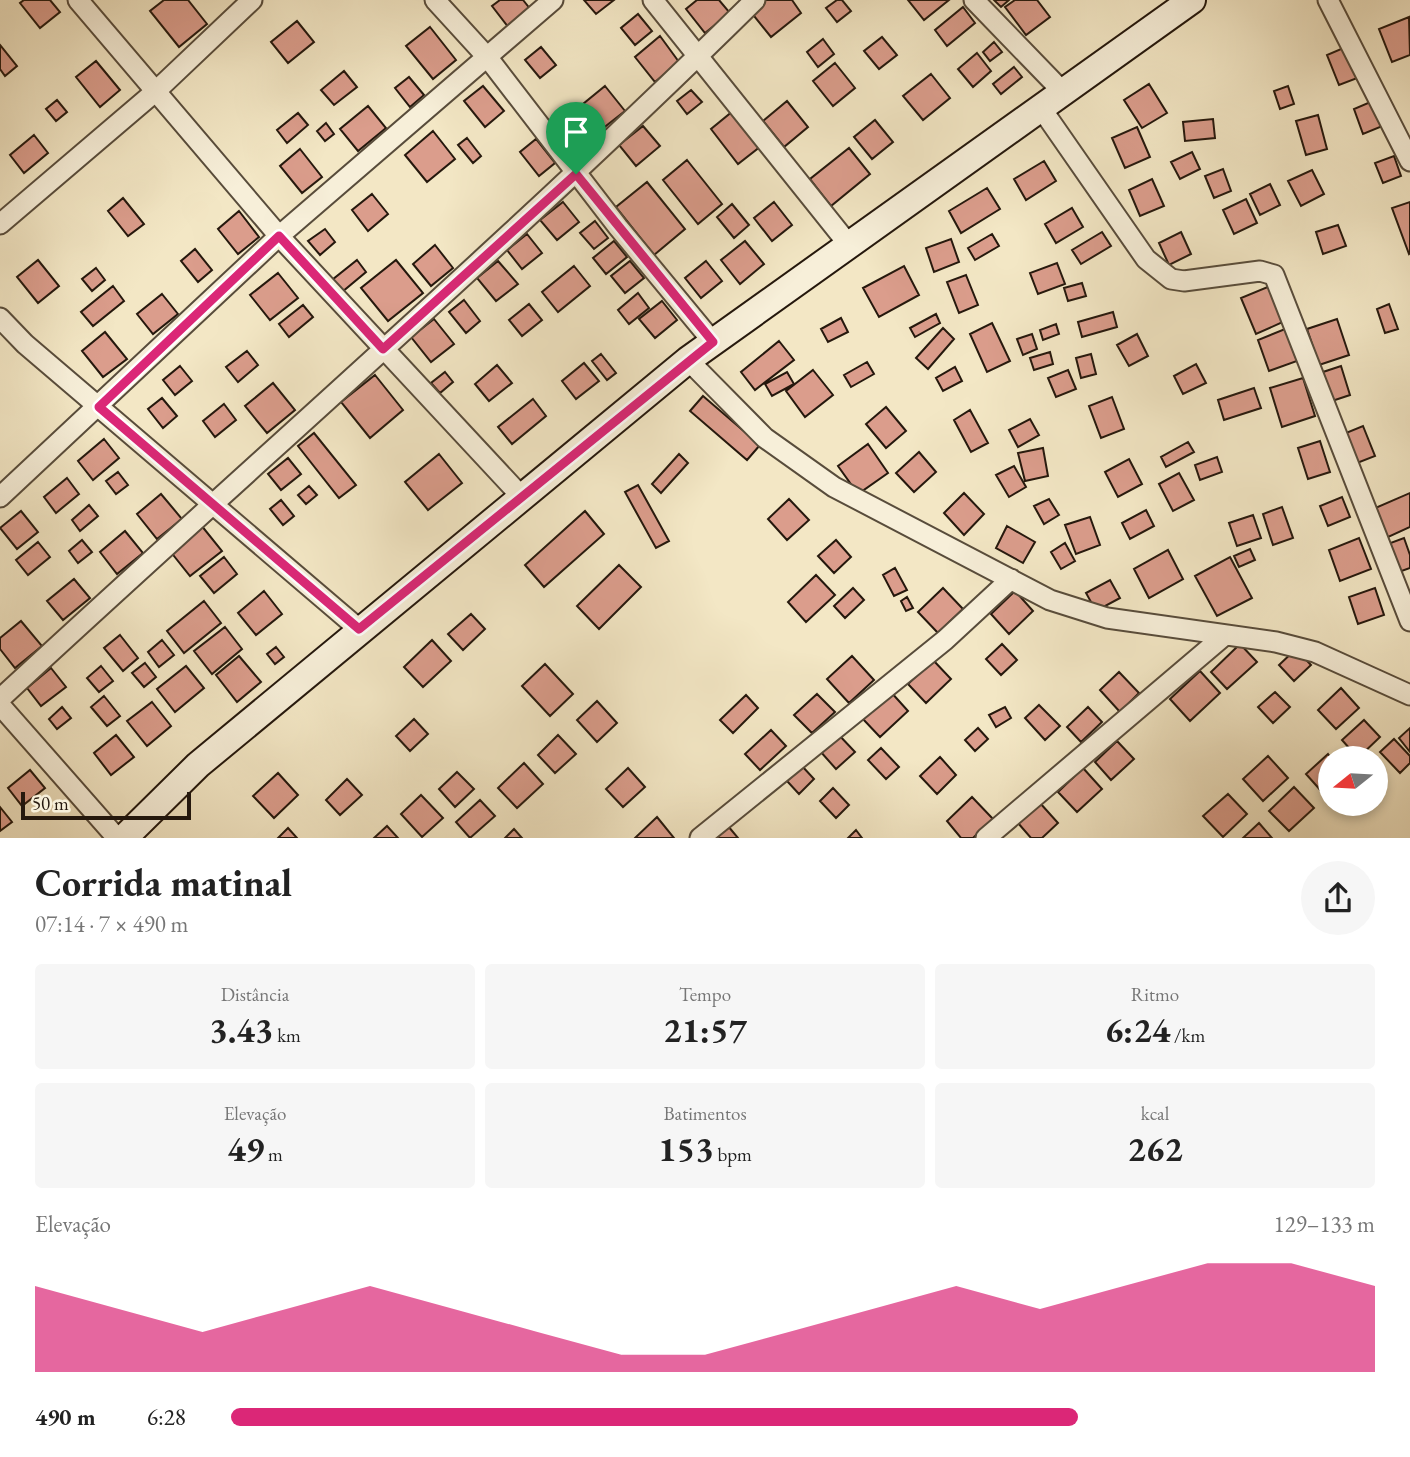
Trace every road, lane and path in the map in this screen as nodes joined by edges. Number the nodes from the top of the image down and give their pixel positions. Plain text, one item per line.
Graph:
1 (78, 0) edge
2 (252, 0) edge
3 (435, 0) edge
4 (553, 0) edge
5 (653, 0) edge
6 (755, 0) edge
7 (974, 0) edge
8 (1192, 0) edge
9 (1328, 0) edge
10 (699, 57) junction
11 (488, 58) junction
12 (156, 92) junction
13 (1063, 92) junction
14 (1041, 108) junction
15 (1410, 162) edge
16 (576, 174) junction
17 (0, 224) edge
18 (279, 236) junction
19 (849, 245) junction
20 (0, 318) edge
21 (713, 342) junction
22 (383, 349) junction
23 (688, 360) junction
24 (99, 407) junction
25 (521, 496) junction
26 (0, 497) edge
27 (211, 503) junction
28 (1011, 579) junction
29 (1410, 621) edge
30 (359, 629) junction
31 (1225, 635) junction
32 (1410, 695) edge
33 (0, 699) edge
34 (0, 705) edge
35 (117, 838) edge
36 (124, 838) edge
37 (700, 838) edge
38 (986, 838) edge

1 - 12 street
2 - 12 street
3 - 11 street
4 - 11 street
5 - 10 street
6 - 10 street
7 - 13 street
8 - 13 main road
9 - 15 street
10 - 16 street
10 - 19 street
11 - 16 street
11 - 18 street
12 - 17 street
12 - 18 street
13 - 14 main road
14 - 19 main road
14 - 29 street
16 - 21 street
16 - 22 street
18 - 22 street
18 - 24 street
19 - 21 main road
20 - 24 street
21 - 23 main road
22 - 25 street
22 - 27 street
23 - 25 main road
23 - 28 street
24 - 26 street
24 - 27 street
25 - 30 main road
27 - 30 street
27 - 33 street
28 - 31 street
28 - 37 street
30 - 36 main road
31 - 32 street
31 - 38 street
34 - 35 street

